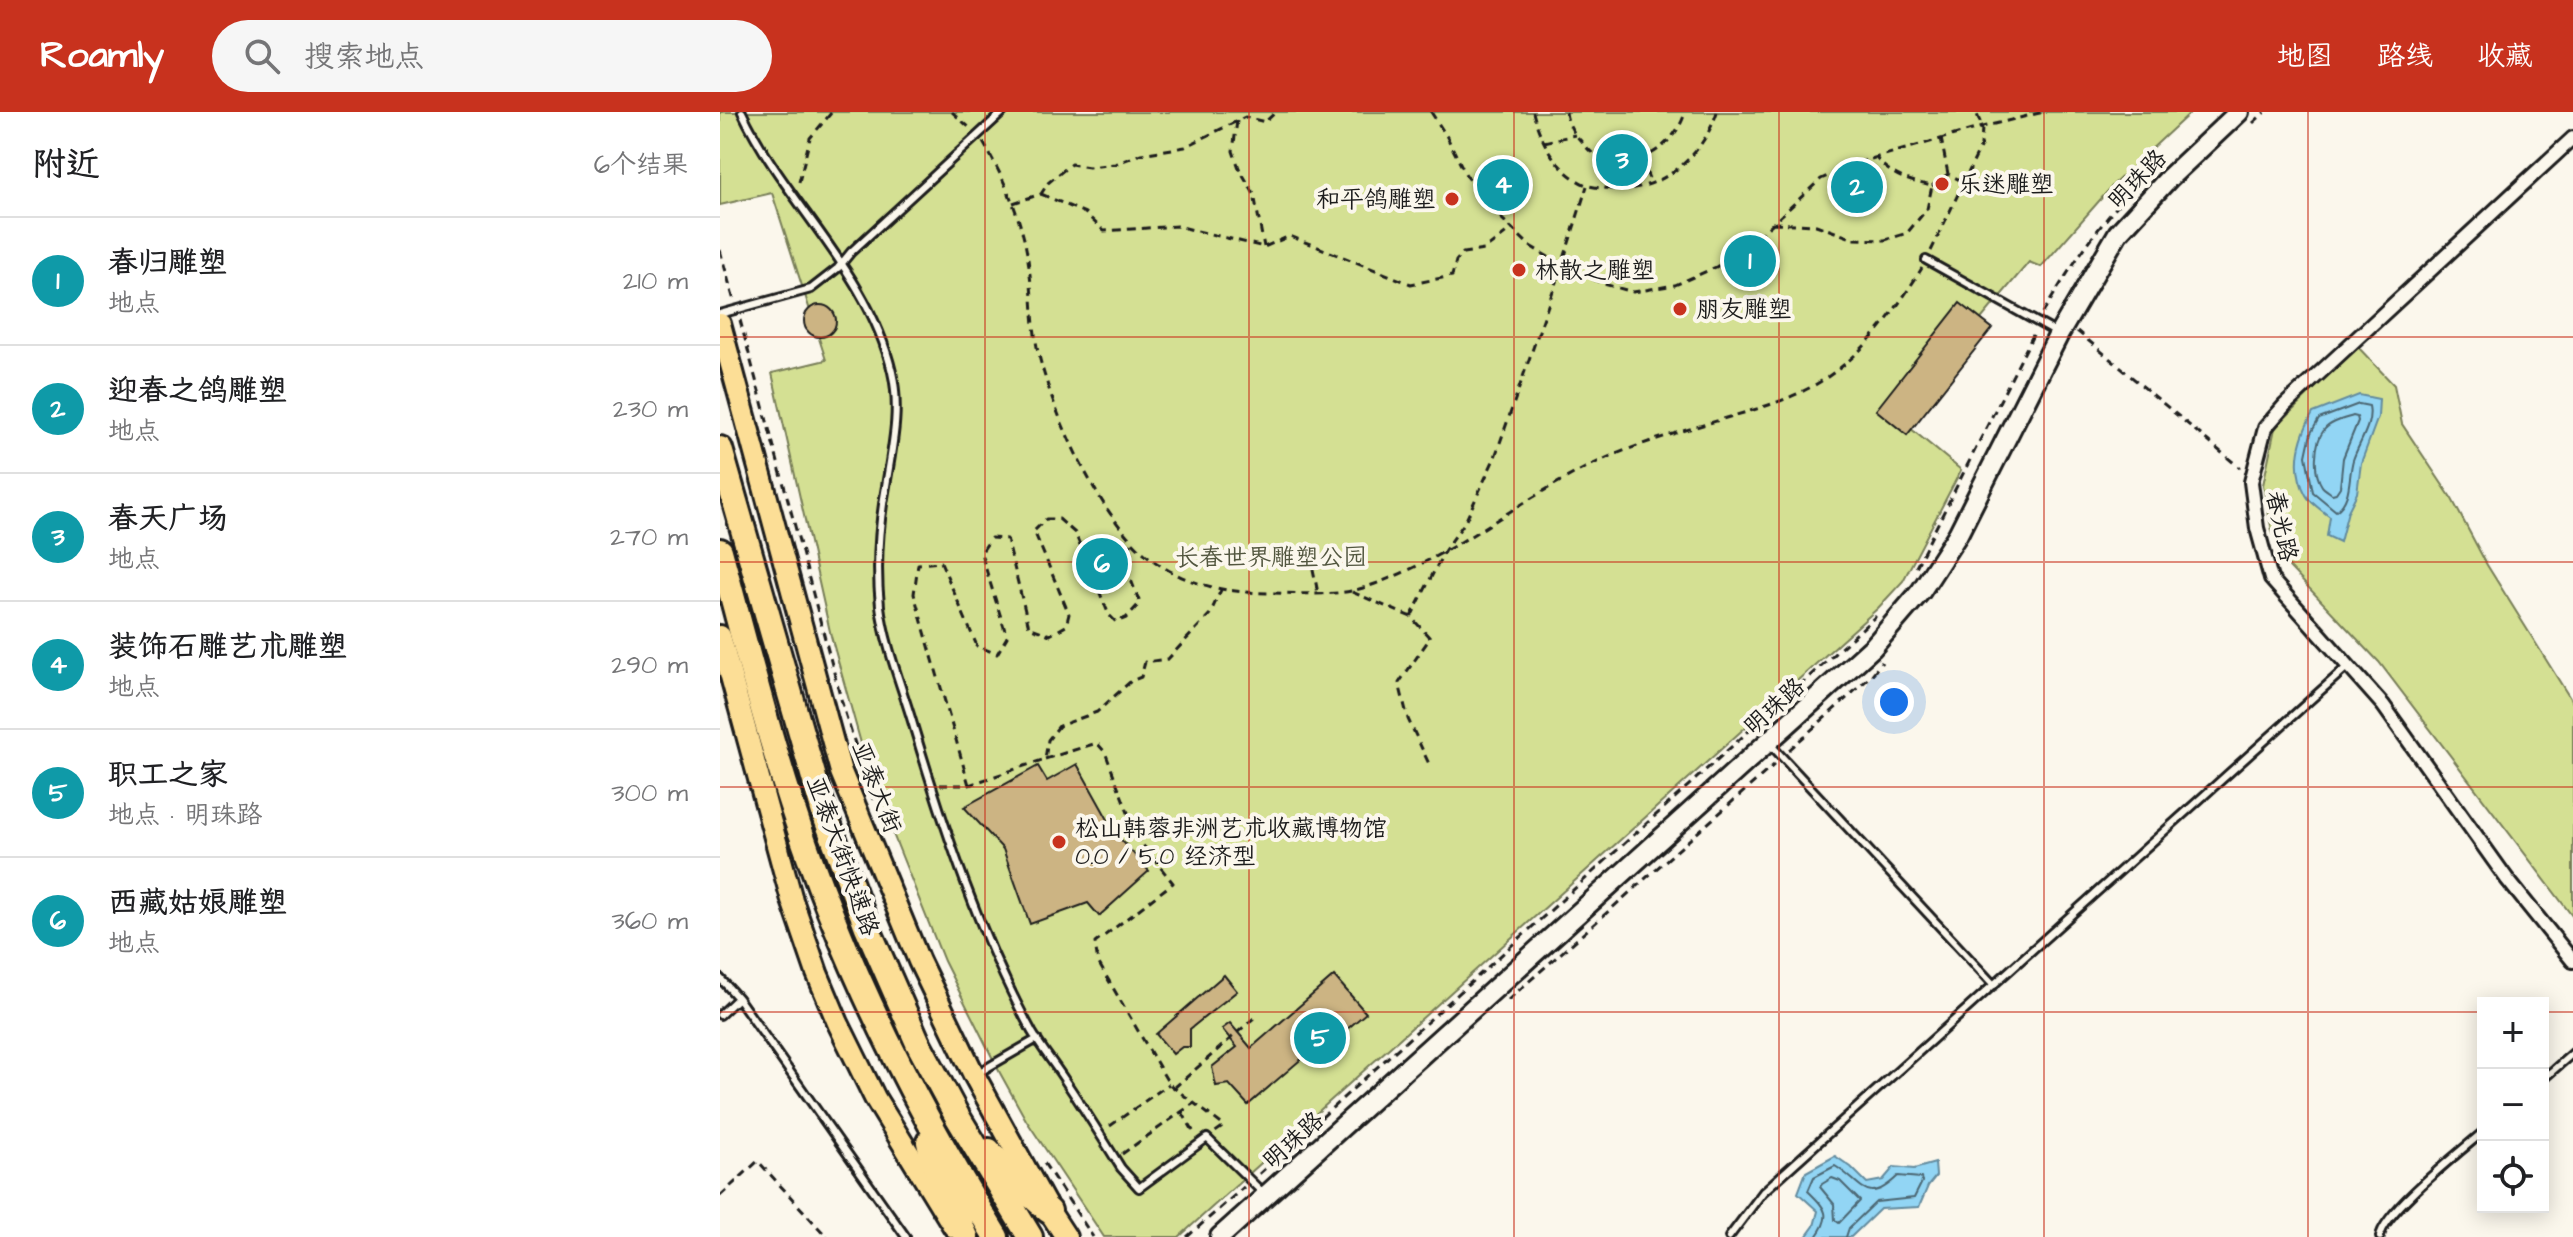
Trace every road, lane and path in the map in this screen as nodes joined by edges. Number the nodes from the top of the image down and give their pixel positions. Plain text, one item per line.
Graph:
1 (742, 112) edge
2 (832, 112) edge
3 (952, 112) edge
4 (1003, 112) edge
5 (1276, 112) edge
6 (1431, 112) edge
7 (1533, 112) edge
8 (1566, 112) edge
9 (1685, 112) edge
10 (1717, 112) edge
11 (1976, 112) edge
12 (2044, 112) edge
13 (2265, 112) edge
14 (2246, 117) edge
15 (1237, 121) junction
16 (1982, 127) junction
17 (978, 134) junction
18 (1575, 135) junction
19 (1941, 138) junction
20 (2573, 138) edge
21 (1543, 142) junction
22 (1875, 157) junction
23 (1641, 158) junction
24 (2161, 162) dead end
25 (1948, 174) junction
26 (1964, 182) junction
27 (1651, 184) junction
28 (1587, 186) junction
29 (1932, 186) junction
30 (1041, 194) junction
31 (795, 198) junction
32 (1013, 203) junction
33 (1773, 223) junction
34 (1512, 229) junction
35 (1264, 247) junction
36 (720, 250) edge
37 (1926, 260) junction
38 (841, 262) junction
39 (1562, 265) junction
40 (737, 309) junction
41 (720, 314) edge
42 (2038, 322) junction
43 (2080, 323) dead end
44 (720, 324) edge
45 (2069, 335) junction
46 (720, 449) edge
47 (2252, 478) junction
48 (1133, 541) junction
49 (1445, 550) junction
50 (720, 551) edge
51 (1310, 555) dead end
52 (1911, 576) dead end
53 (1221, 590) junction
54 (1348, 590) junction
55 (1318, 593) junction
56 (1876, 616) dead end
57 (1411, 617) junction
58 (720, 636) edge
59 (1889, 653) dead end
60 (2347, 667) junction
61 (1769, 743) junction
62 (1782, 757) junction
63 (1045, 759) junction
64 (1430, 766) dead end
65 (932, 784) junction
66 (969, 785) junction
67 (876, 809) dead end
68 (2573, 961) edge
69 (720, 978) edge
70 (1994, 985) junction
71 (738, 998) junction
72 (1502, 1006) dead end
73 (720, 1015) edge
74 (1254, 1018) dead end
75 (1037, 1039) junction
76 (2573, 1053) edge
77 (2549, 1074) edge
78 (974, 1075) junction
79 (1169, 1084) junction
80 (1174, 1088) junction
81 (1194, 1103) junction
82 (1182, 1112) junction
83 (923, 1113) junction
84 (957, 1116) junction
85 (1110, 1126) dead end
86 (2477, 1137) edge
87 (1207, 1138) junction
88 (1200, 1143) junction
89 (1115, 1159) junction
90 (1046, 1165) dead end
91 (1251, 1181) junction
92 (720, 1196) edge
93 (1267, 1196) junction
94 (1049, 1211) junction
95 (827, 1237) edge
96 (906, 1237) edge
97 (963, 1237) edge
98 (996, 1237) edge
99 (1030, 1237) edge
100 (1066, 1237) edge
101 (1093, 1237) edge
102 (1187, 1237) edge
103 (1220, 1237) edge
104 (1729, 1237) edge
105 (2380, 1237) edge

1 - 31 lane
2 - 31 path
3 - 17 path
4 - 17 lane
5 - 15 path
6 - 34 path
7 - 21 path
8 - 18 path
9 - 23 path
10 - 27 path
11 - 16 path
12 - 16 path
13 - 14 path
14 - 45 street, 明珠路
15 - 30 path
15 - 35 path
16 - 19 path
16 - 26 path
17 - 32 path
17 - 38 lane
18 - 21 path
18 - 23 path
19 - 22 path
19 - 25 path
20 - 47 street, 春光路
21 - 28 path
22 - 29 path
22 - 33 path
23 - 27 path
24 - 42 path
25 - 26 path
25 - 29 path
26 - 37 path
27 - 28 path
28 - 39 path
29 - 33 path
30 - 32 path
30 - 35 path
31 - 38 lane
32 - 48 path
33 - 39 path
34 - 35 path
34 - 39 path
36 - 40 path
37 - 42 lane
37 - 49 path
38 - 40 lane
38 - 65 lane
39 - 49 path
40 - 41 lane
40 - 67 path
42 - 45 lane
42 - 52 path
43 - 45 path
44 - 78 main road, 亚泰大街
45 - 47 path
45 - 61 street, 明珠路
46 - 84 highway, 亚泰大街快速路
47 - 60 street, 春光路
48 - 53 path
48 - 66 path
49 - 54 path
49 - 57 path
50 - 83 highway, 亚泰大街快速路
51 - 55 path
53 - 55 path
53 - 63 path
54 - 55 path
54 - 57 path
56 - 91 path
57 - 64 path
58 - 97 main road
59 - 62 path
60 - 68 street, 春光路
60 - 70 lane
61 - 62 lane
61 - 93 street, 明珠路
62 - 70 lane
62 - 72 path
63 - 66 path
63 - 79 path
65 - 66 path
65 - 75 lane
69 - 71 lane
70 - 104 lane
71 - 73 lane
71 - 96 lane
74 - 80 path
75 - 78 lane
75 - 89 lane
76 - 77 lane
78 - 94 main road, 亚泰大街
79 - 80 path
79 - 85 path
80 - 81 path
81 - 82 path
81 - 87 path
82 - 88 path
82 - 89 path
83 - 97 highway
83 - 98 highway, 亚泰大街快速路
84 - 94 highway
84 - 99 highway, 亚泰大街快速路
86 - 105 lane
87 - 88 lane
87 - 91 lane
88 - 89 lane
90 - 101 path
91 - 93 lane
91 - 102 path
92 - 95 path
93 - 103 street, 明珠路
94 - 100 main road, 亚泰大街

